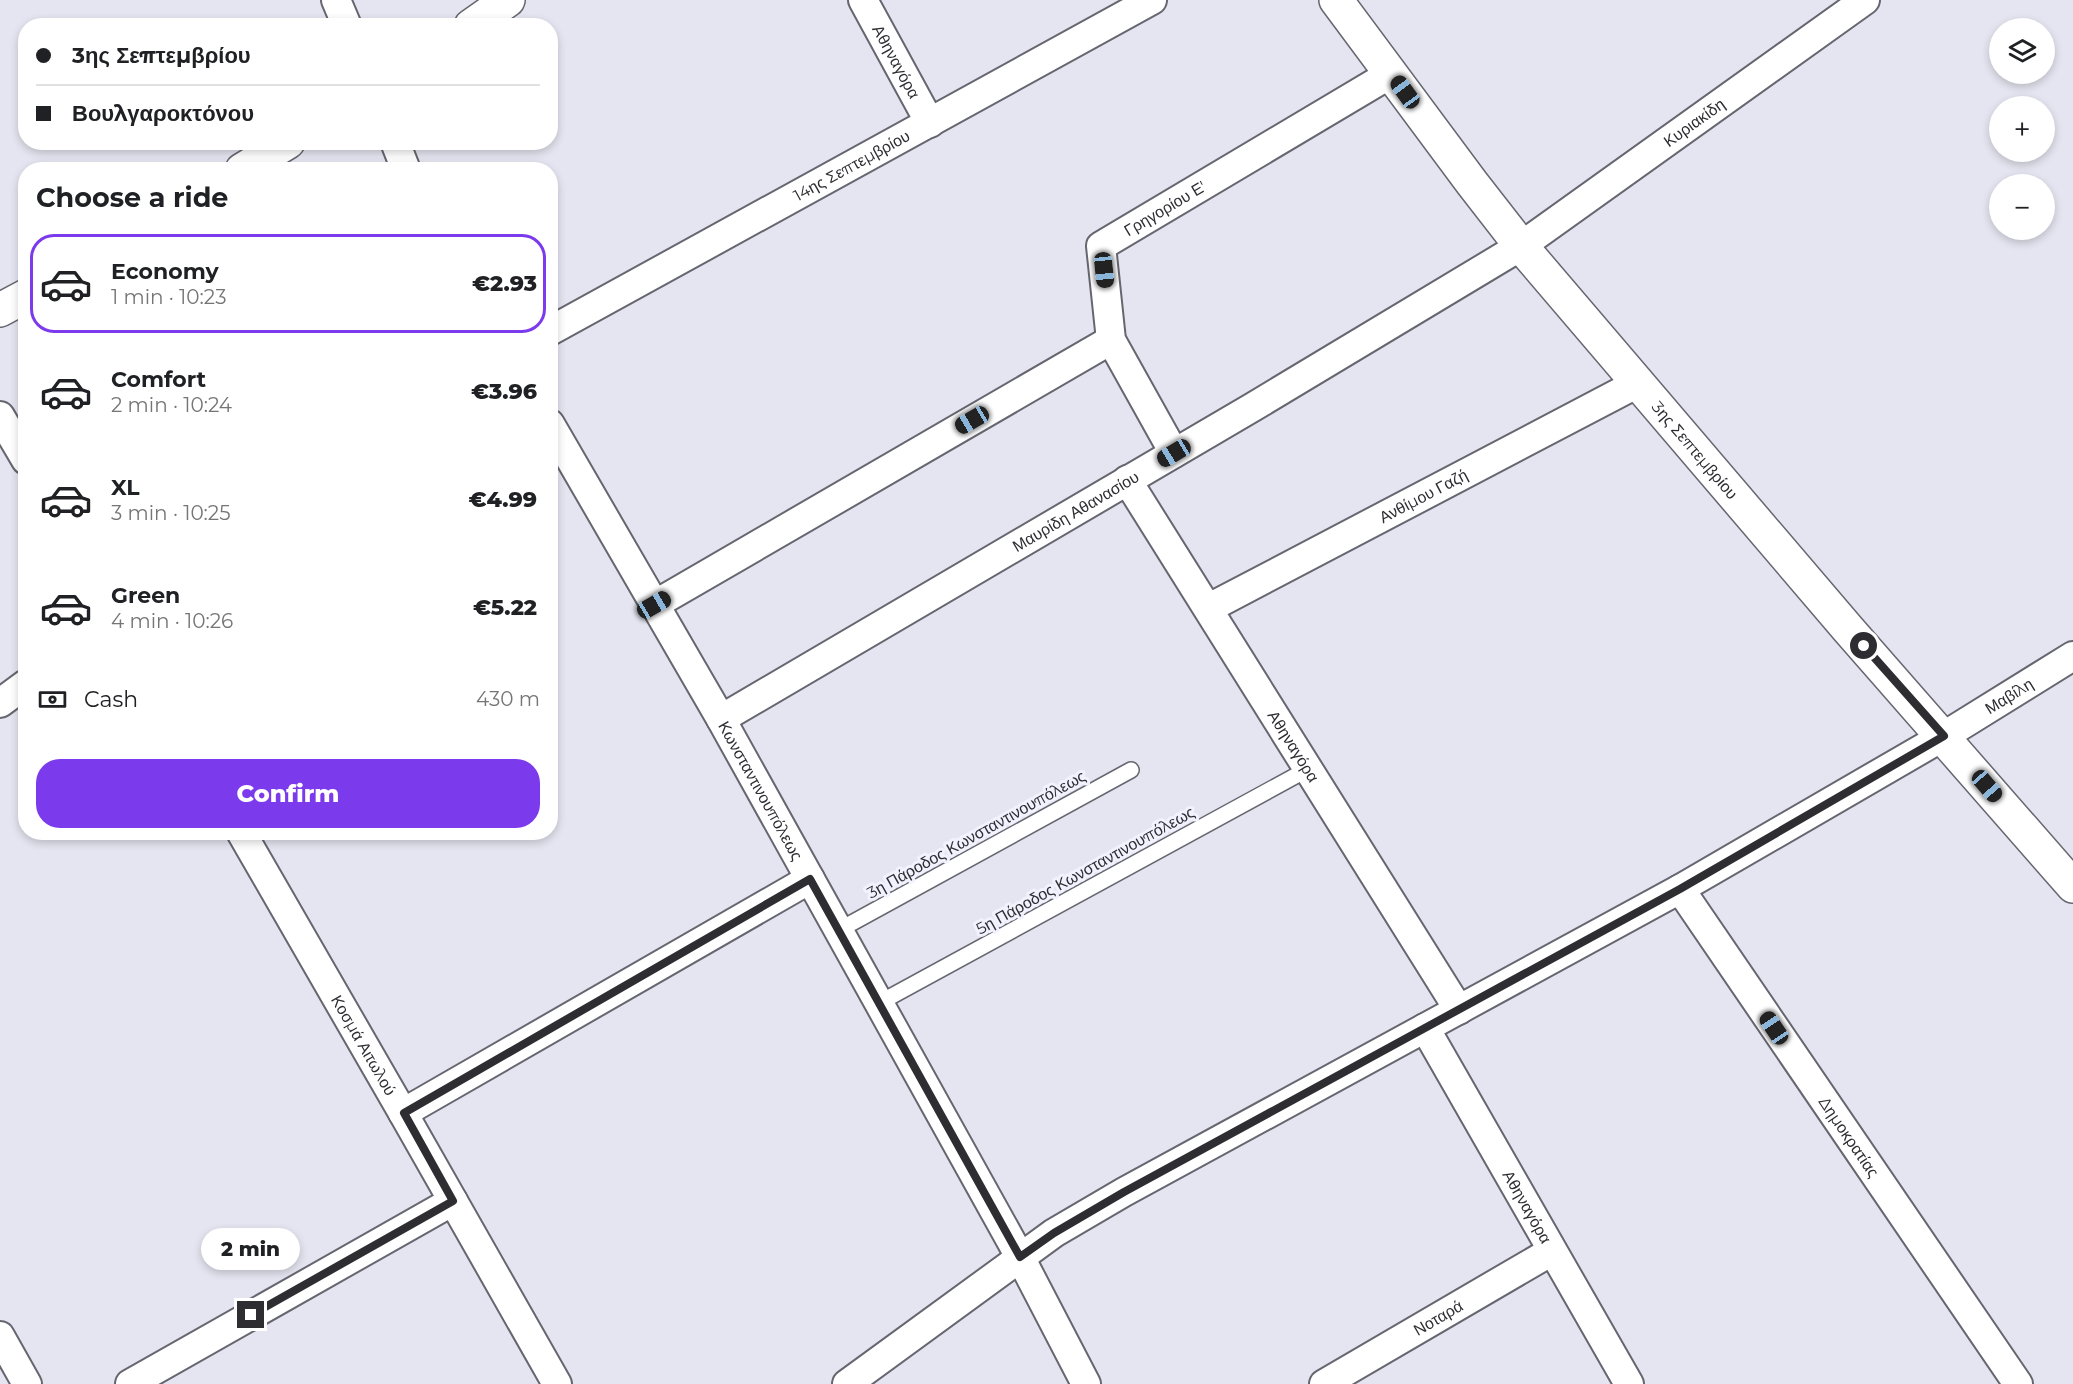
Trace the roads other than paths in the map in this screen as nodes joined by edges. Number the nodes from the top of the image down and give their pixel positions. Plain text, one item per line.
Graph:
1 (336, 0) edge
2 (508, 0) edge
3 (863, 0) edge
4 (1152, 0) edge
5 (1336, 0) edge
6 (1865, 0) edge
7 (344, 18) edge
8 (482, 18) edge
9 (1392, 74) junction
10 (930, 123) junction
11 (275, 150) edge
12 (255, 162) edge
13 (1521, 246) junction
14 (18, 300) edge
15 (0, 310) edge
16 (558, 327) edge
17 (1111, 340) junction
18 (1638, 382) junction
19 (0, 416) edge
20 (558, 438) edge
21 (18, 446) edge
22 (1174, 453) junction
23 (1127, 480) junction
24 (654, 605) junction
25 (1209, 608) junction
26 (2073, 656) edge
27 (18, 690) edge
28 (0, 703) edge
29 (721, 719) junction
30 (1944, 736) junction
31 (1308, 769) junction
32 (1131, 770) dead end
33 (246, 840) edge
34 (810, 879) junction
35 (2073, 886) edge
36 (1680, 889) junction
37 (839, 930) junction
38 (879, 1003) junction
39 (1459, 1010) junction
40 (1425, 1028) junction
41 (404, 1113) junction
42 (453, 1201) junction
43 (1552, 1251) junction
44 (1020, 1257) junction
45 (0, 1336) edge
46 (27, 1384) edge
47 (130, 1384) edge
48 (557, 1384) edge
49 (847, 1384) edge
50 (1086, 1384) edge
51 (1324, 1384) edge
52 (1629, 1384) edge
53 (2018, 1384) edge

1 - 7 street
2 - 8 main road
3 - 10 street, Αθηναγόρα
4 - 10 street, 14ης Σεπτεμβρίου
5 - 9 main road, 3ης Σεπτεμβρίου
6 - 13 street, Κυριακίδη
9 - 13 main road, 3ης Σεπτεμβρίου
9 - 17 street, Γρηγορίου Ε'
10 - 16 street, 14ης Σεπτεμβρίου
11 - 12 main road
13 - 18 main road, 3ης Σεπτεμβρίου
13 - 22 street, Μαυρίδη Αθανασίου
14 - 15 main road
17 - 22 street, Γρηγορίου Ε'
17 - 24 street
18 - 25 street, Ανθίμου Γαζή
18 - 30 main road, 3ης Σεπτεμβρίου
19 - 21 street
20 - 24 street, Κωνσταντινουπόλεως
22 - 23 street, Μαυρίδη Αθανασίου
23 - 25 street, Αθηναγόρα
23 - 29 street, Μαυρίδη Αθανασίου
24 - 29 street, Κωνσταντινουπόλεως
25 - 31 street, Αθηναγόρα
26 - 30 street, Μαβίλη
27 - 28 street
29 - 34 street, Κωνσταντινουπόλεως
30 - 35 main road, 3ης Σεπτεμβρίου
30 - 36 street, Μαβίλη
31 - 38 lane, 5η Πάροδος Κωνσταντινουπόλεως
31 - 39 street, Αθηναγόρα
32 - 37 lane, 3η Πάροδος Κωνσταντινουπόλεως
33 - 41 street, Κοσμά Αιτωλού
34 - 37 street, Κωνσταντινουπόλεως
34 - 41 street
36 - 39 street, Μαβίλη
36 - 53 street, Δημοκρατίας
37 - 38 street, Κωνσταντινουπόλεως
38 - 44 street, Κωνσταντινουπόλεως
39 - 40 street, Μαβίλη
40 - 43 street, Αθηναγόρα
40 - 44 street, Μαβίλη
41 - 42 street, Κοσμά Αιτωλού
42 - 47 street
42 - 48 street, Κοσμά Αιτωλού
43 - 51 street, Νοταρά
43 - 52 street, Αθηναγόρα
44 - 49 street, Μαβίλη
44 - 50 street, Κωνσταντινουπόλεως
45 - 46 street

